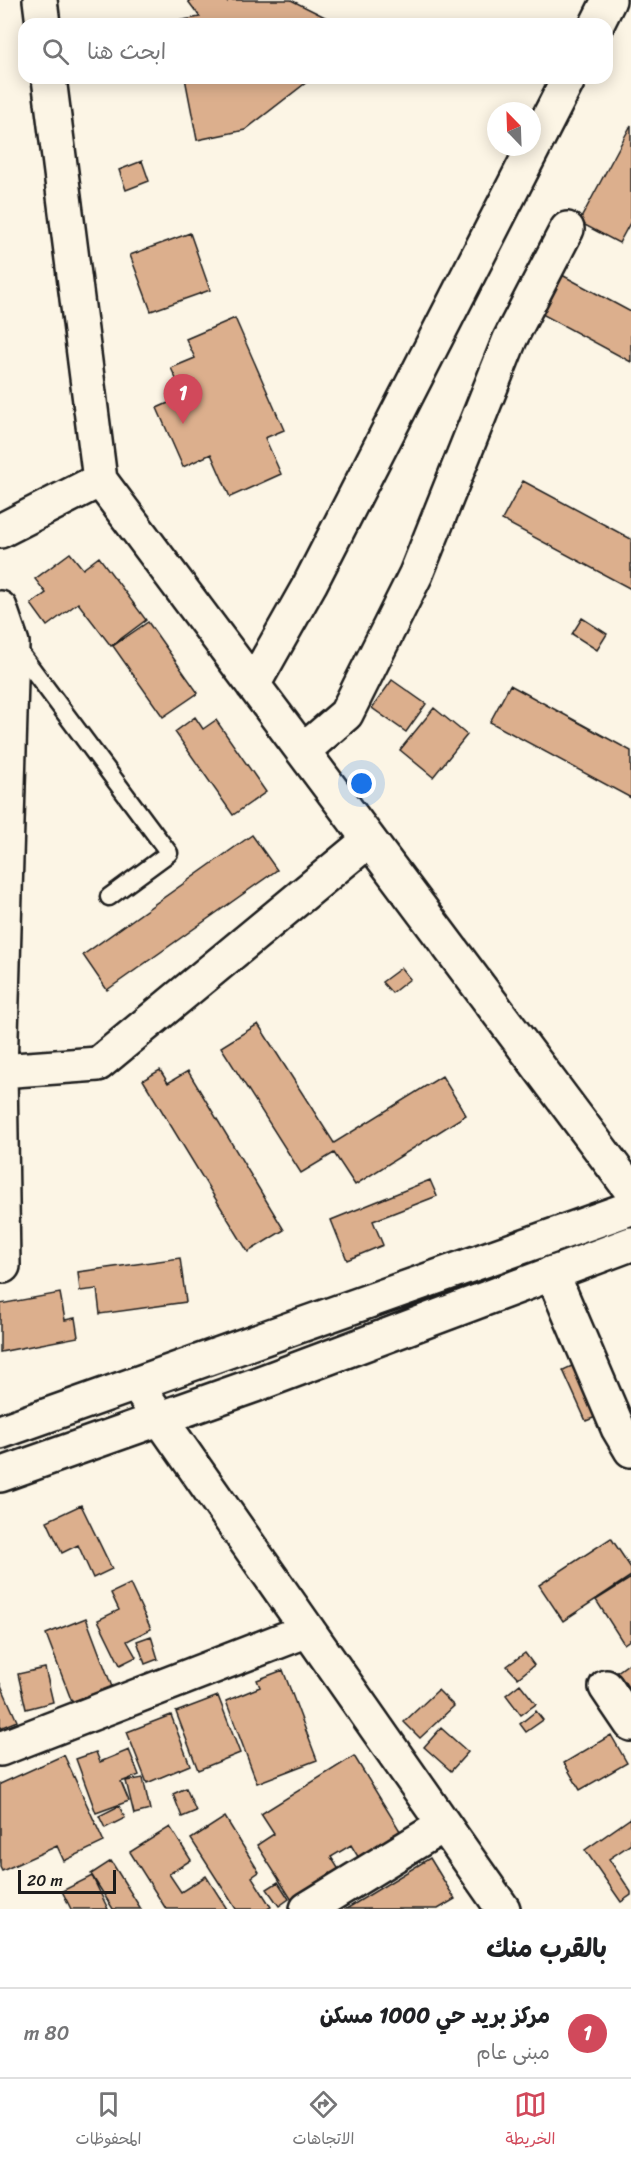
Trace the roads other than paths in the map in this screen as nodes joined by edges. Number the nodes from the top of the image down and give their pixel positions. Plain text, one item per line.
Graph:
1 (40, 0) edge
2 (609, 0) edge
3 (42, 18) edge
4 (600, 18) edge
5 (50, 84) edge
6 (566, 84) edge
7 (567, 229) dead end
8 (100, 480) junction
9 (0, 531) edge
10 (0, 608) edge
11 (12, 643) junction
12 (253, 685) junction
13 (303, 752) junction
14 (369, 840) junction
15 (109, 897) dead end
16 (0, 1071) edge
17 (631, 1190) edge
18 (631, 1208) edge
19 (631, 1244) edge
20 (3, 1266) dead end
21 (552, 1273) junction
22 (136, 1384) junction
23 (161, 1418) junction
24 (0, 1432) edge
25 (631, 1450) edge
26 (0, 1475) edge
27 (308, 1630) junction
28 (606, 1687) dead end
29 (631, 1724) edge
30 (0, 1749) edge
31 (444, 1825) junction
32 (307, 1909) edge
33 (503, 1909) edge

1 - 3 street
2 - 4 street
5 - 8 street
6 - 12 street
7 - 13 street
8 - 9 street
8 - 12 street
10 - 11 street
11 - 15 lane
11 - 16 street
12 - 13 street
13 - 14 street
14 - 16 street
14 - 17 street
16 - 20 street
18 - 22 street
19 - 21 street
21 - 23 street
21 - 25 street
22 - 23 street
22 - 24 street
23 - 26 street
23 - 27 street
27 - 30 street
27 - 31 street
28 - 29 street
31 - 32 street
31 - 33 street

